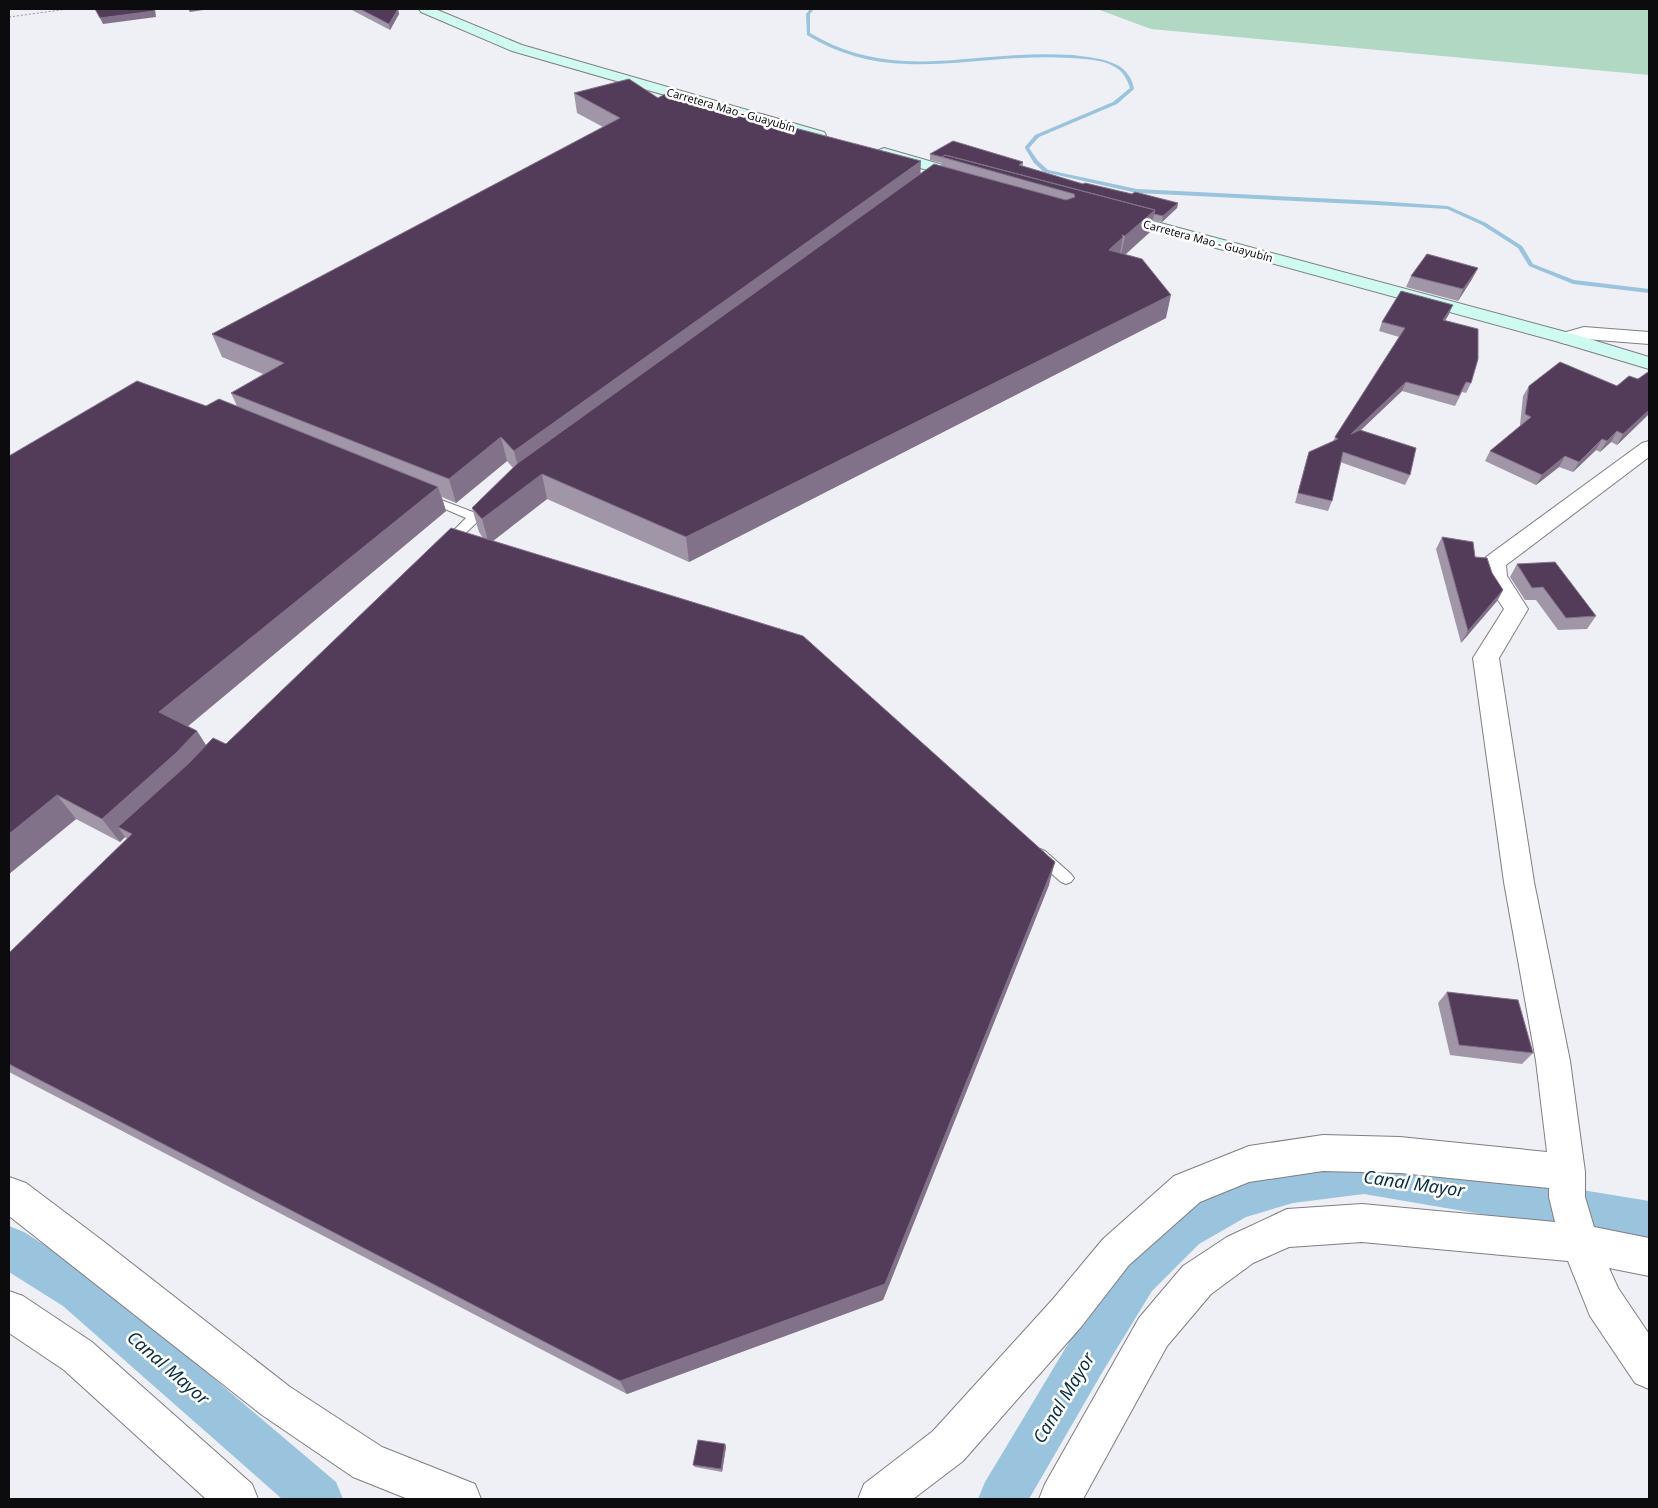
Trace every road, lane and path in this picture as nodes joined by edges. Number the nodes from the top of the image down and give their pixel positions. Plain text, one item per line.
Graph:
1 (68, 9) edge
2 (425, 9) edge
3 (9, 17) edge
4 (833, 139) edge
5 (870, 149) edge
6 (944, 170) junction
7 (930, 180) edge
8 (982, 181) edge
9 (1098, 211) edge
10 (1566, 338) junction
11 (1649, 338) edge
12 (1649, 363) edge
13 (1649, 447) edge
14 (418, 494) edge
15 (498, 499) edge
16 (474, 517) junction
17 (439, 551) edge
18 (1029, 845) edge
19 (1066, 878) dead end
20 (1567, 1184) junction
21 (9, 1195) edge
22 (1580, 1243) junction
23 (1649, 1257) edge
24 (9, 1310) edge
25 (1649, 1368) edge
26 (237, 1499) edge
27 (460, 1499) edge
28 (879, 1499) edge
29 (1060, 1499) edge

1 - 3 path
2 - 4 main road, Carretera Mao - Guayubín
5 - 6 main road
6 - 7 lane
6 - 8 main road
9 - 10 main road, Carretera Mao - Guayubín
10 - 11 street
10 - 12 main road, Carretera Mao - Guayubín
13 - 20 street
14 - 16 lane
15 - 16 lane
16 - 17 lane
18 - 19 lane
20 - 22 street
20 - 28 street
21 - 27 street
22 - 23 street
22 - 25 street
22 - 29 street
24 - 26 street

